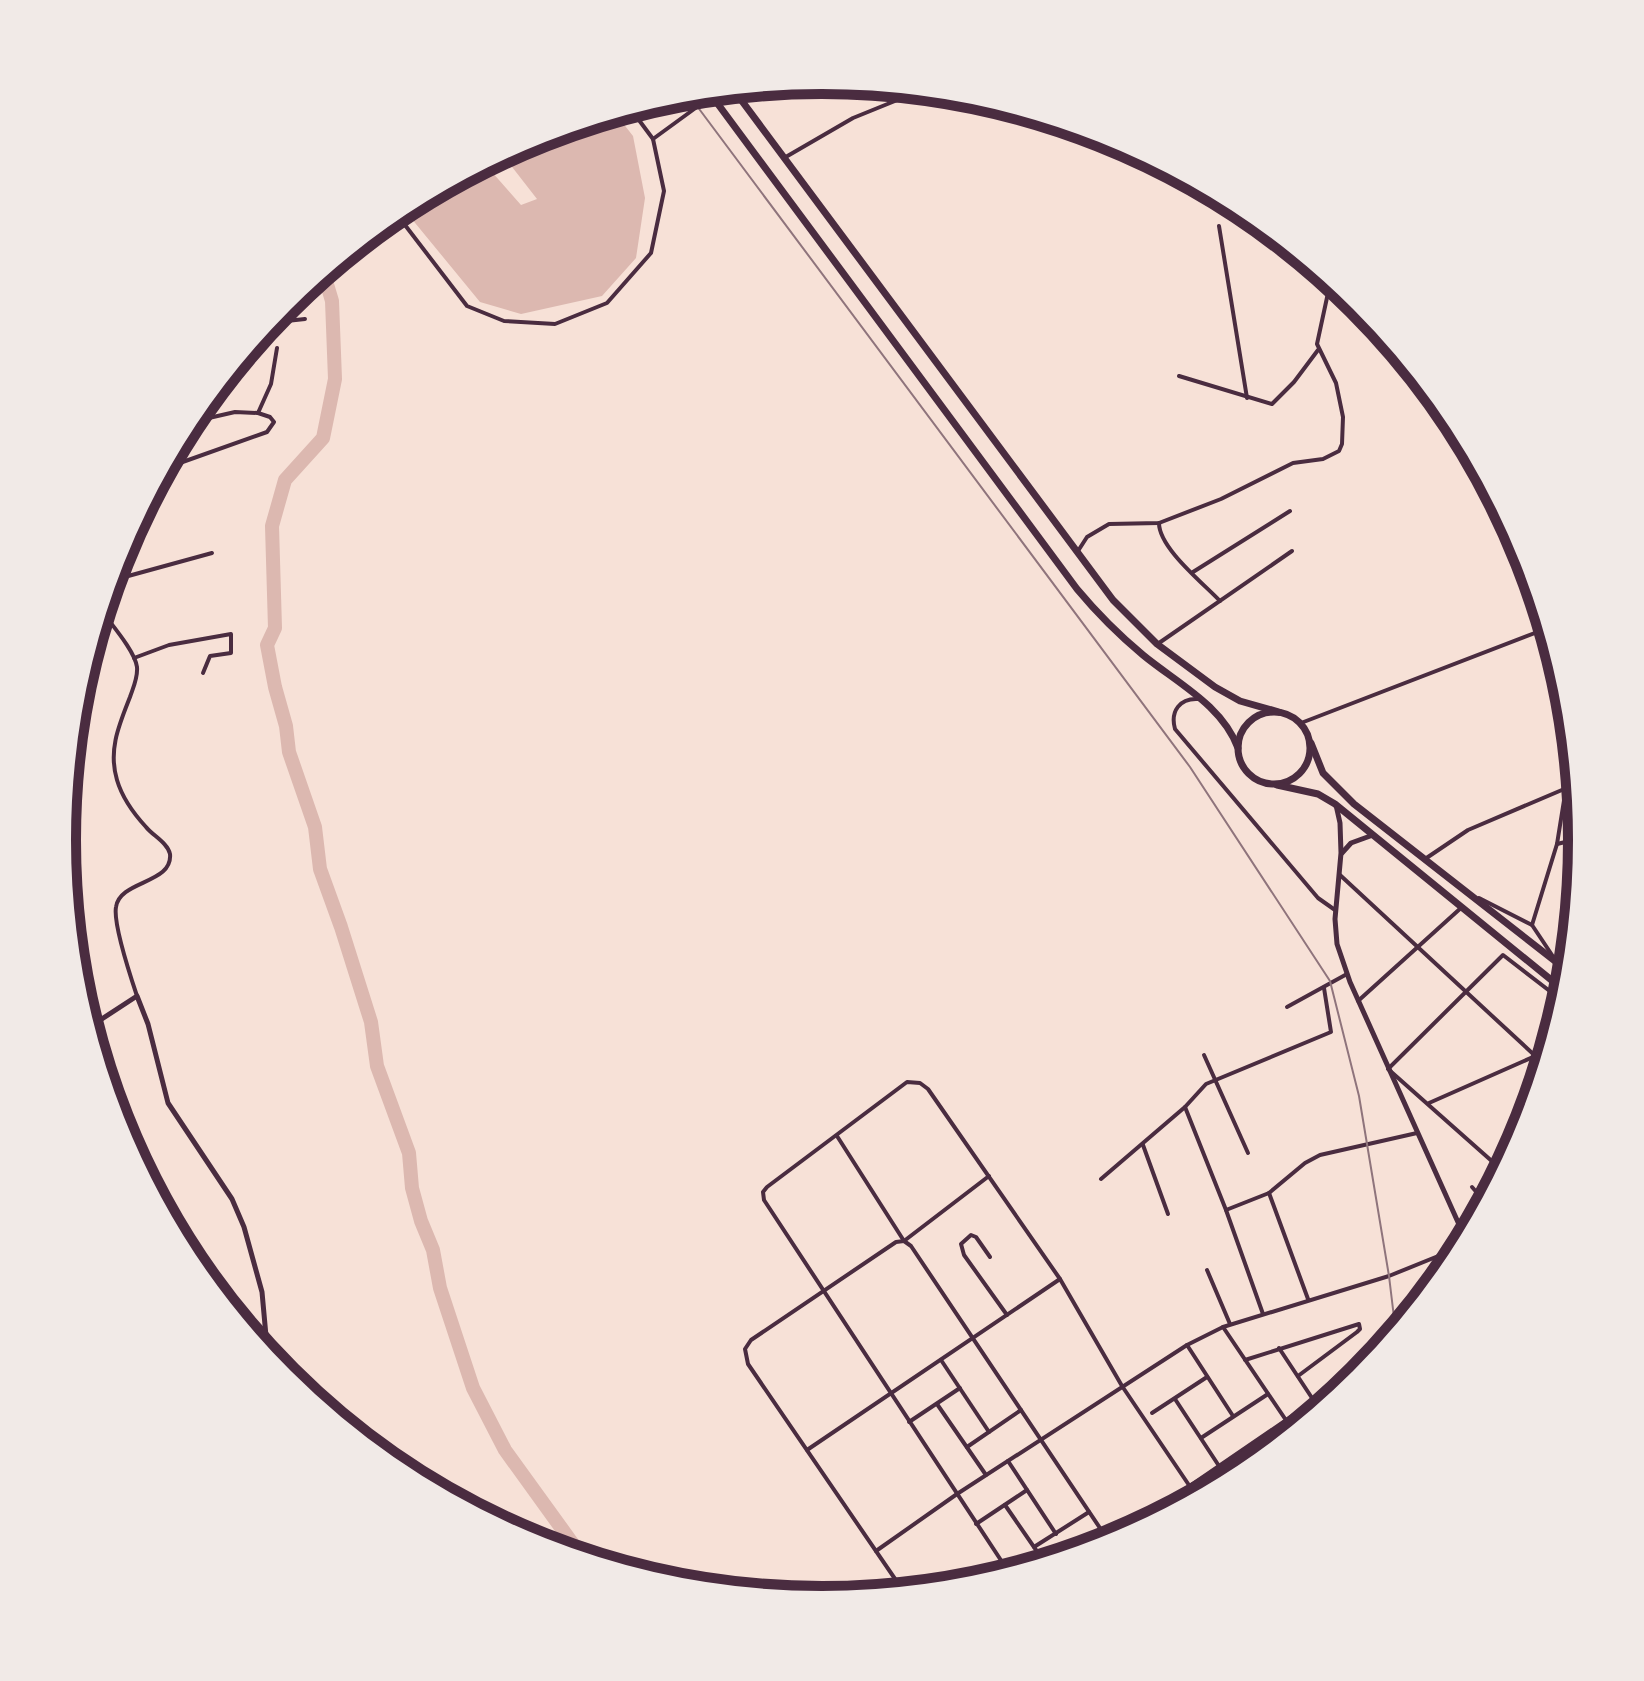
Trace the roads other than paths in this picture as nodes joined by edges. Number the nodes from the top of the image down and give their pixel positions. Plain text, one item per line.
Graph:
1 (740, 99) edge
2 (900, 99) edge
3 (716, 102) edge
4 (695, 106) edge
5 (637, 118) edge
6 (653, 139) junction
7 (784, 158) junction
8 (404, 223) edge
9 (1219, 226) dead end
10 (1328, 293) edge
11 (305, 319) dead end
12 (287, 321) edge
13 (277, 348) dead end
14 (1318, 350) junction
15 (1179, 376) dead end
16 (1247, 398) junction
17 (258, 413) junction
18 (207, 418) edge
19 (178, 464) edge
20 (1290, 511) dead end
21 (1159, 523) junction
22 (1078, 551) junction
23 (1292, 551) dead end
24 (212, 553) dead end
25 (1193, 572) junction
26 (125, 577) edge
27 (1220, 601) junction
28 (109, 622) edge
29 (1538, 632) edge
30 (1157, 644) junction
31 (134, 658) junction
32 (203, 673) dead end
33 (1199, 699) junction
34 (1279, 712) junction
35 (1301, 723) junction
36 (1311, 743) junction
37 (1238, 748) junction
38 (1277, 785) junction
39 (1566, 788) edge
40 (1566, 789) edge
41 (1335, 804) junction
42 (1373, 835) junction
43 (1568, 841) edge
44 (1557, 844) junction
45 (1341, 853) junction
46 (1425, 859) junction
47 (1340, 875) junction
48 (1470, 894) junction
49 (1462, 907) junction
50 (1335, 910) junction
51 (1532, 925) junction
52 (1418, 947) junction
53 (1555, 960) junction
54 (1558, 962) edge
55 (1347, 974) junction
56 (1555, 983) edge
57 (1324, 988) junction
58 (1466, 991) junction
59 (1552, 993) edge
60 (137, 996) junction
61 (1358, 1001) junction
62 (1287, 1007) dead end
63 (98, 1021) edge
64 (1204, 1055) dead end
65 (1535, 1056) joint
66 (1388, 1069) junction
67 (1217, 1078) junction
68 (1429, 1103) junction
69 (1185, 1107) junction
70 (1417, 1133) junction
71 (837, 1136) junction
72 (1142, 1143) junction
73 (1248, 1153) dead end
74 (1494, 1163) edge
75 (989, 1176) junction
76 (1101, 1179) dead end
77 (1472, 1187) dead end
78 (1269, 1193) junction
79 (1478, 1194) edge
80 (1226, 1210) junction
81 (1168, 1214) dead end
82 (1460, 1227) edge
83 (904, 1241) junction
84 (1442, 1254) edge
85 (990, 1257) dead end
86 (1207, 1270) dead end
87 (1060, 1279) junction
88 (824, 1293) junction
89 (1308, 1299) junction
90 (1263, 1314) junction
91 (1007, 1315) junction
92 (1230, 1324) junction
93 (1223, 1327) junction
94 (266, 1338) edge
95 (973, 1338) junction
96 (1187, 1345) junction
97 (1279, 1348) junction
98 (941, 1360) junction
99 (1245, 1360) junction
100 (1298, 1376) junction
101 (1207, 1377) junction
102 (1122, 1386) junction
103 (960, 1388) junction
104 (890, 1394) junction
105 (1268, 1394) junction
106 (1175, 1399) junction
107 (1314, 1401) joint
108 (937, 1404) junction
109 (1021, 1410) junction
110 (1152, 1413) dead end
111 (1233, 1416) junction
112 (1286, 1420) junction
113 (909, 1422) junction
114 (989, 1432) junction
115 (1201, 1438) junction
116 (1041, 1440) junction
117 (967, 1447) junction
118 (807, 1450) junction
119 (1008, 1461) junction
120 (1219, 1466) junction
121 (986, 1475) junction
122 (1189, 1486) junction
123 (1191, 1489) edge
124 (1027, 1490) junction
125 (957, 1494) junction
126 (1165, 1503) edge
127 (1005, 1505) junction
128 (1089, 1512) junction
129 (976, 1524) junction
130 (1103, 1532) edge
131 (1056, 1534) junction
132 (1034, 1547) junction
133 (876, 1551) junction
134 (1039, 1554) edge
135 (1003, 1564) edge
136 (897, 1582) edge

1 - 7 highway
2 - 7 street
3 - 33 highway
4 - 6 street
5 - 6 street
6 - 8 street
7 - 22 highway
9 - 16 street
10 - 14 street
11 - 12 street
13 - 17 street
14 - 16 street
14 - 21 street
15 - 16 street
17 - 18 street
17 - 19 street
20 - 25 street
21 - 22 street
21 - 25 street
22 - 30 highway
23 - 27 street
24 - 26 street
25 - 27 street
27 - 30 street
28 - 31 street
29 - 35 street
30 - 34 highway
31 - 32 street
31 - 60 street
33 - 37 highway
33 - 50 street
34 - 35 highway
34 - 37 highway
35 - 36 highway
36 - 38 highway
36 - 46 highway
37 - 38 highway
38 - 41 highway
39 - 46 street
40 - 44 street
41 - 42 highway
41 - 45 street
42 - 45 street
42 - 49 highway
43 - 44 street
44 - 51 street
45 - 47 street
46 - 48 highway
47 - 50 street
47 - 52 street
48 - 51 street
48 - 53 highway
49 - 52 street
49 - 56 highway
50 - 55 street
51 - 53 street
52 - 58 street
52 - 61 street
53 - 54 highway
55 - 57 street
55 - 61 street
57 - 62 street
57 - 67 street
58 - 59 street
58 - 65 street
58 - 66 street
60 - 63 street
60 - 94 street
61 - 66 street
64 - 67 street
65 - 68 street
66 - 68 street
66 - 70 street
67 - 69 street
67 - 73 street
68 - 74 street
69 - 72 street
69 - 80 street
70 - 78 street
70 - 82 street
71 - 75 street
71 - 83 street
71 - 88 street
72 - 76 street
72 - 81 street
75 - 83 street
75 - 87 street
77 - 79 street
78 - 80 street
78 - 89 street
80 - 90 street
83 - 88 street
83 - 95 street
84 - 89 street
85 - 91 street
86 - 92 street
87 - 91 street
87 - 102 street
88 - 104 street
88 - 118 street
89 - 90 street
90 - 92 street
91 - 95 street
92 - 93 street
93 - 96 street
93 - 99 street
95 - 98 street
95 - 109 street
96 - 101 street
96 - 102 street
97 - 99 street
97 - 100 street
97 - 100 street
98 - 103 street
98 - 104 street
99 - 105 street
100 - 107 street
101 - 106 street
101 - 111 street
102 - 116 street
102 - 122 street
103 - 108 street
103 - 114 street
104 - 113 street
104 - 118 street
105 - 111 street
105 - 112 street
106 - 110 street
106 - 115 street
107 - 112 street
108 - 113 street
108 - 117 street
109 - 114 street
109 - 116 street
111 - 115 street
112 - 120 street
113 - 125 street
114 - 117 street
115 - 120 street
116 - 119 street
116 - 128 street
117 - 121 street
118 - 133 street
119 - 121 street
119 - 124 street
120 - 122 street
121 - 125 street
122 - 123 street
122 - 126 street
124 - 127 street
124 - 131 street
125 - 129 street
125 - 133 street
127 - 129 street
127 - 132 street
128 - 130 street
128 - 131 street
129 - 135 street
131 - 132 street
132 - 134 street
133 - 136 street

